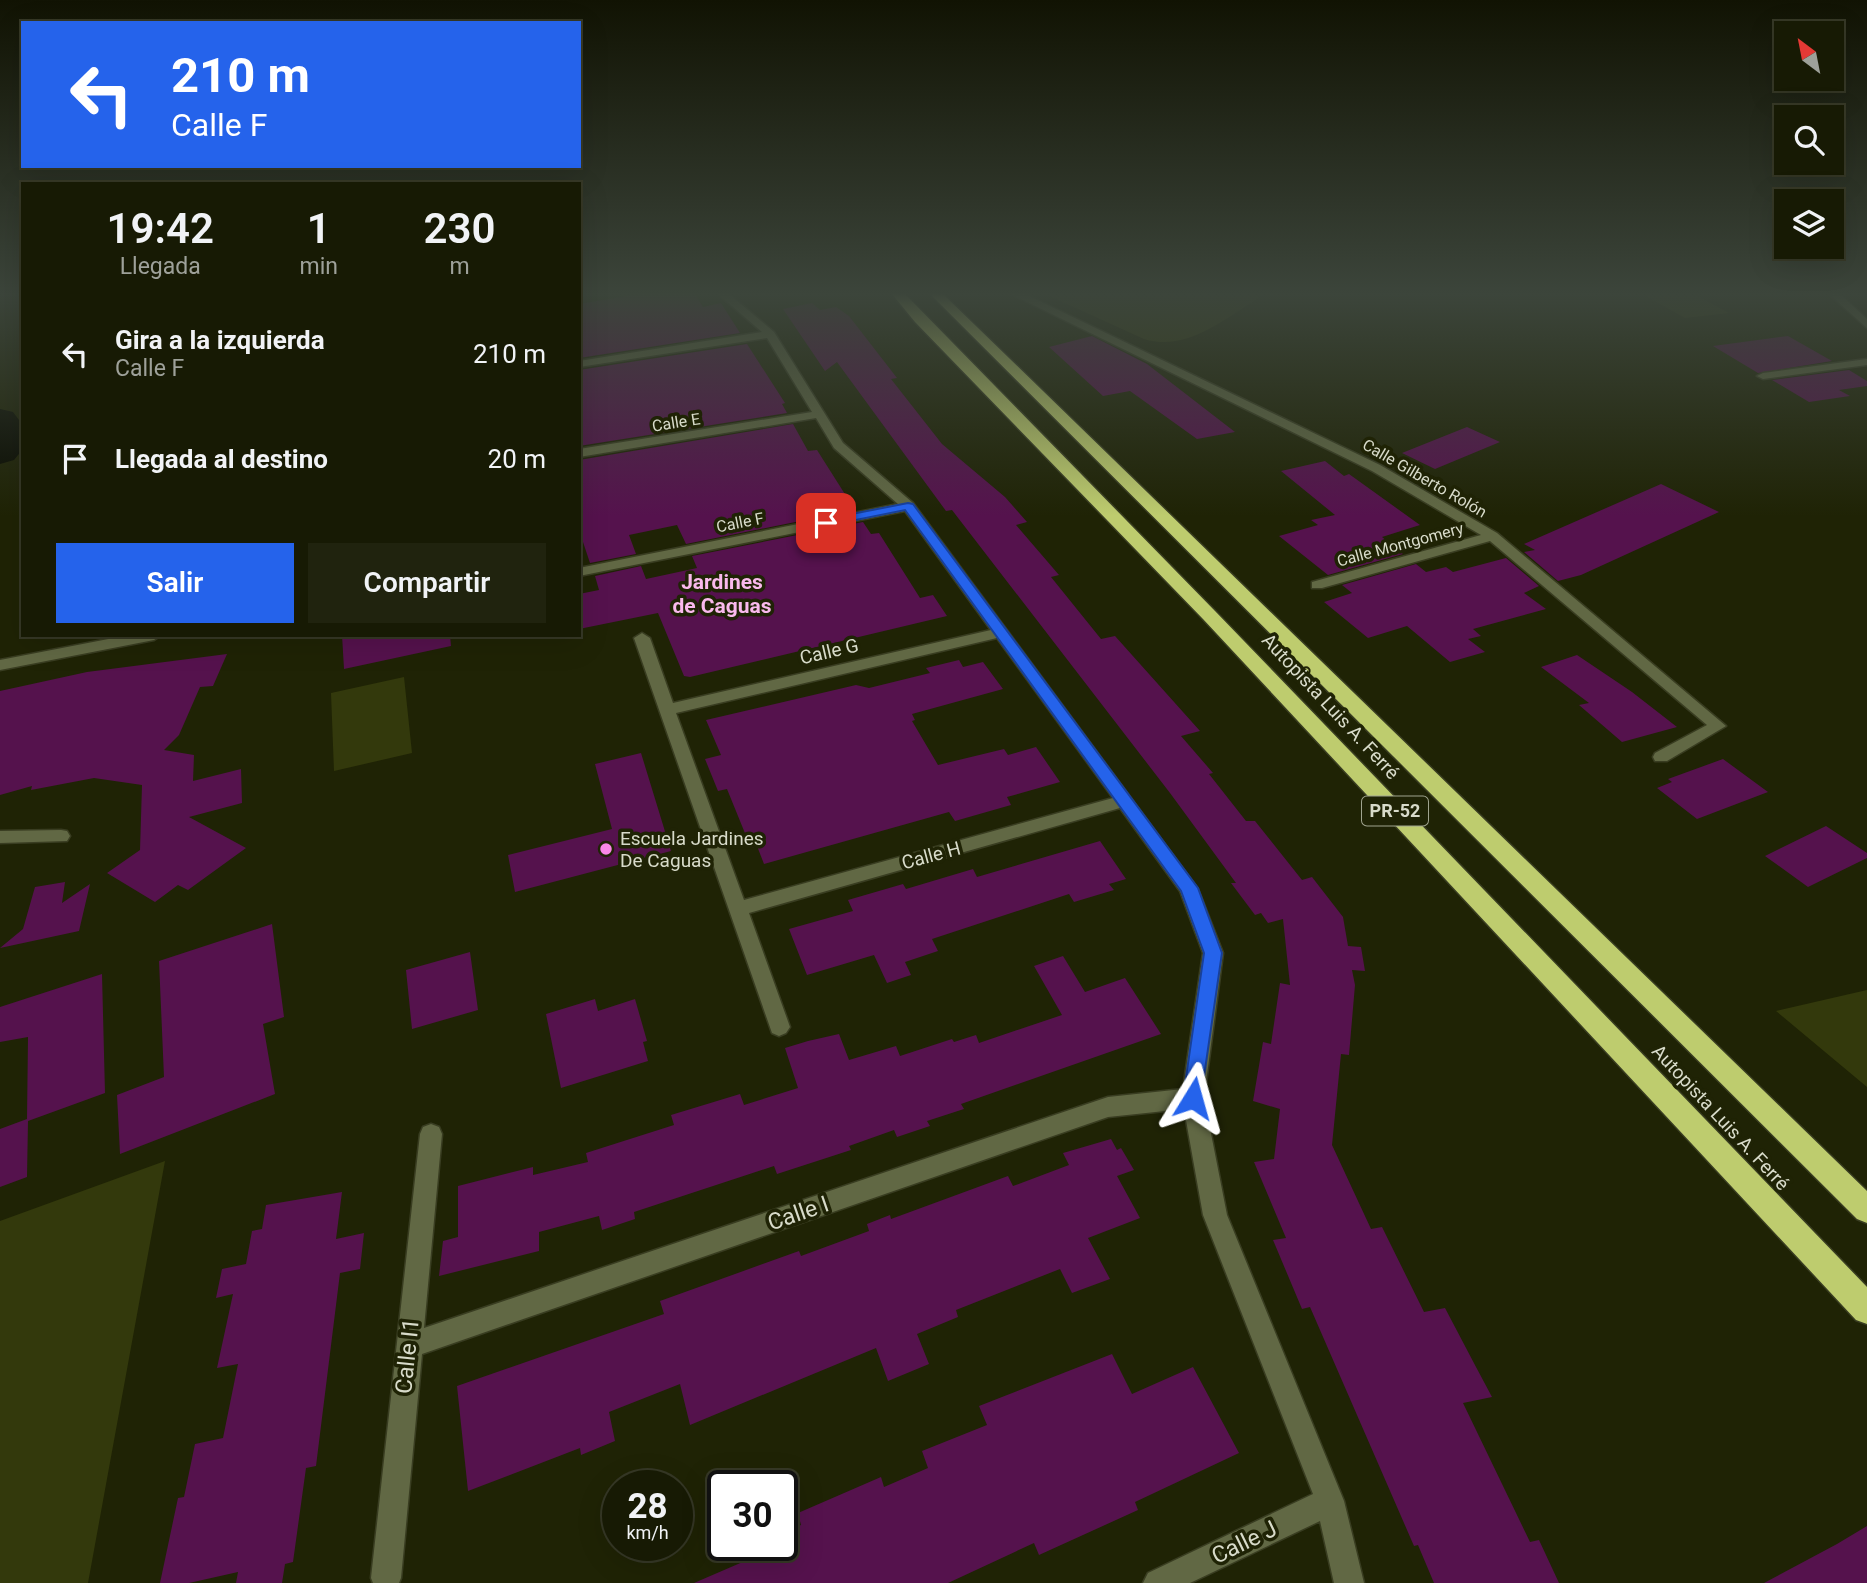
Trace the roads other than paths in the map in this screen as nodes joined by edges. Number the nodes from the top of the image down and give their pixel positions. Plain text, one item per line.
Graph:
1 (791, 368) edge
2 (967, 368) edge
3 (1012, 368) edge
4 (1168, 368) edge
5 (1823, 368) edge
6 (1763, 376) dead end
7 (819, 414) junction
8 (581, 453) edge
9 (908, 506) junction
10 (1493, 536) junction
11 (581, 572) edge
12 (1317, 585) dead end
13 (1001, 632) junction
14 (144, 637) edge
15 (642, 638) dead end
16 (0, 665) edge
17 (666, 710) junction
18 (1661, 757) dead end
19 (1125, 801) junction
20 (61, 836) dead end
21 (0, 837) edge
22 (737, 909) junction
23 (779, 1027) dead end
24 (1193, 1098) junction
25 (431, 1134) dead end
26 (1867, 1210) edge
27 (1867, 1309) edge
28 (408, 1346) junction
29 (1330, 1501) junction
30 (386, 1578) dead end
31 (1158, 1583) edge
32 (1349, 1583) edge

1 - 7 street
2 - 27 highway, Autopista Luis A. Ferré / PR-52
3 - 26 highway, Autopista Luis A. Ferré / PR-52
4 - 10 street, Calle Gilberto Rolón
5 - 6 street
7 - 8 street, Calle E
7 - 9 street
9 - 11 street, Calle F
9 - 13 street
10 - 12 street, Calle Montgomery
10 - 18 street, Calle Gilberto Rolón
13 - 17 street, Calle G
13 - 19 street
14 - 16 street
15 - 17 street
17 - 22 street
19 - 22 street, Calle H
19 - 24 street
20 - 21 street
22 - 23 street
24 - 28 street, Calle I
24 - 29 street
25 - 28 street, Calle I1
28 - 30 street, Calle I1
29 - 31 street, Calle J
29 - 32 street

